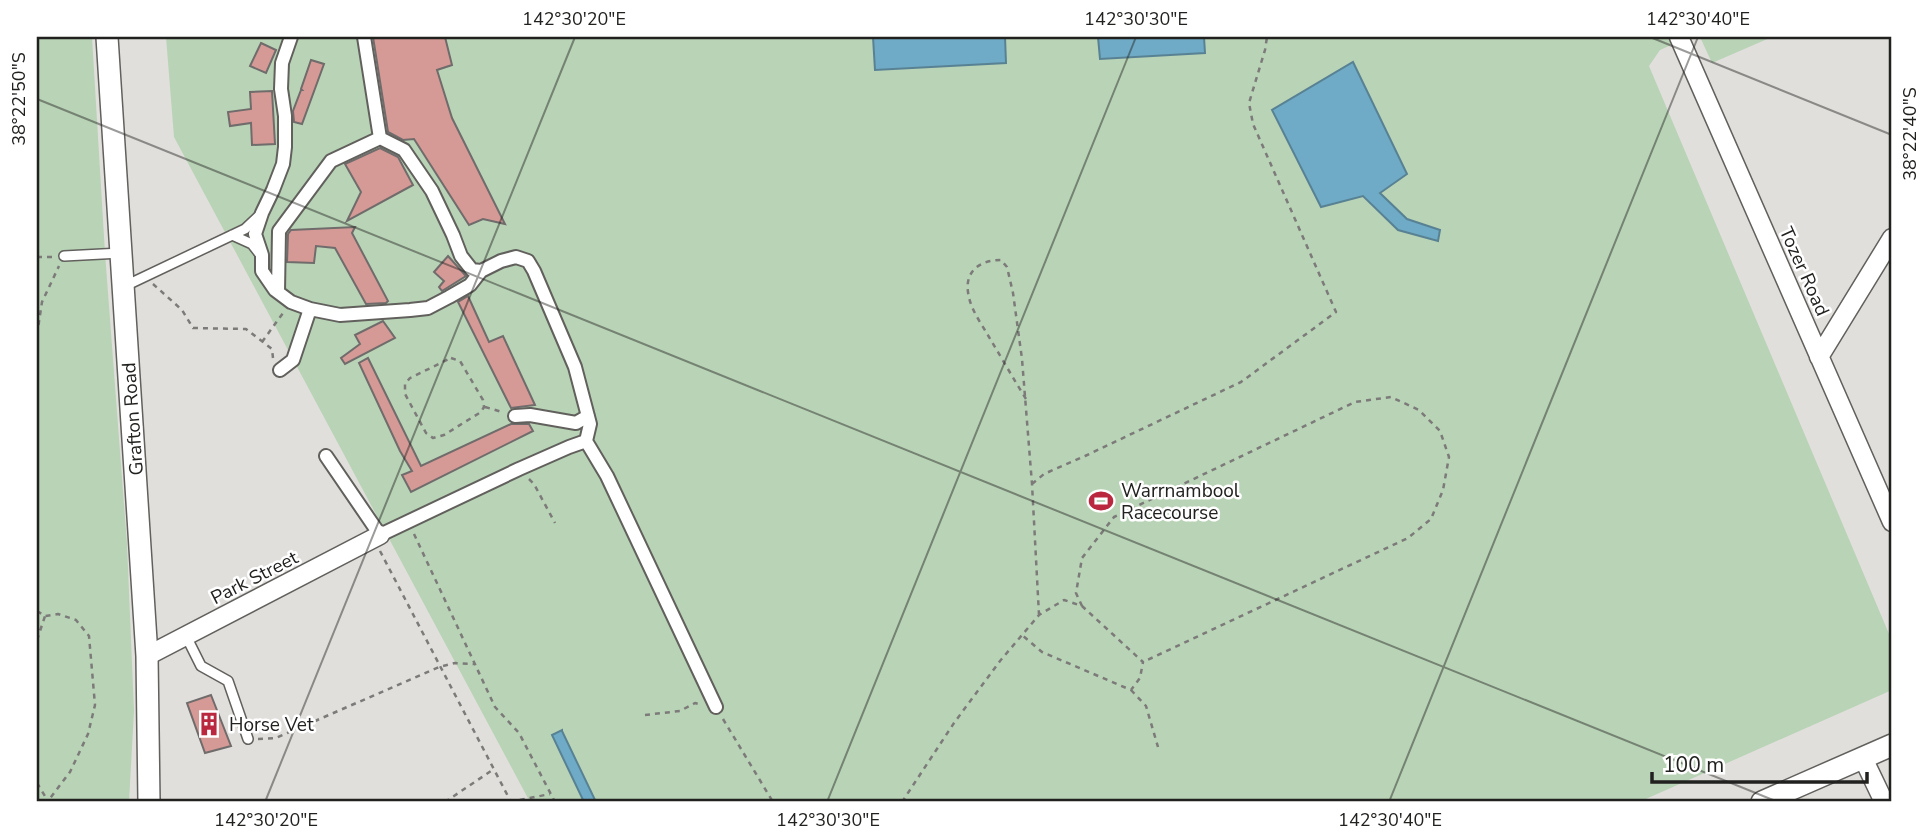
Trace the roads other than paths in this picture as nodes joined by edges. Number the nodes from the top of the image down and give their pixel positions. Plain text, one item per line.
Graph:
1 (107, 37) edge
2 (291, 37) edge
3 (364, 37) edge
4 (1679, 37) edge
5 (380, 138) junction
6 (262, 213) junction
7 (232, 235) junction
8 (1892, 239) edge
9 (121, 253) junction
10 (261, 255) junction
11 (64, 256) road end
12 (481, 271) junction
13 (123, 287) junction
14 (278, 292) junction
15 (310, 309) junction
16 (1819, 357) junction
17 (280, 370) road end
18 (515, 416) road end
19 (588, 416) junction
20 (586, 441) junction
21 (327, 456) dead end
22 (1892, 522) edge
23 (377, 536) junction
24 (186, 636) junction
25 (147, 656) junction
26 (716, 707) road end
27 (248, 739) road end
28 (1892, 745) edge
29 (1863, 758) junction
30 (149, 802) edge
31 (1762, 802) edge
32 (1884, 802) edge

1 - 9 street, Grafton Road
2 - 6 street
3 - 5 street
4 - 16 street, Tozer Road
5 - 12 street
5 - 14 street
6 - 7 lane
6 - 10 street
7 - 10 lane
7 - 13 lane
8 - 16 street
9 - 11 lane
9 - 13 street, Grafton Road
10 - 14 street
12 - 15 street
12 - 19 street
13 - 25 street, Grafton Road
14 - 15 street
15 - 17 street
16 - 22 street, Tozer Road
18 - 19 street
19 - 20 street
20 - 23 street
20 - 26 street
21 - 23 street
23 - 24 street, Park Street
24 - 25 street, Park Street
24 - 27 lane
25 - 30 street, Grafton Road
28 - 29 street
29 - 31 street
29 - 32 street

